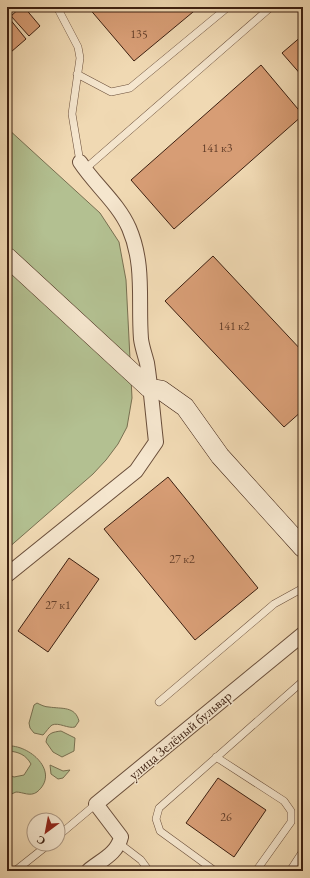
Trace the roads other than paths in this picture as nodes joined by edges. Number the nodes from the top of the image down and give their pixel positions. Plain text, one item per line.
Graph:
1 (57, 7) edge
2 (228, 7) edge
3 (271, 7) edge
4 (77, 74) junction
5 (82, 166) junction
6 (7, 257) edge
7 (149, 388) junction
8 (303, 548) edge
9 (7, 576) edge
10 (303, 588) edge
11 (303, 634) edge
12 (303, 681) edge
13 (159, 702) dead end
14 (216, 757) junction
15 (96, 804) junction
16 (66, 829) edge
17 (120, 844) junction
18 (303, 851) edge
19 (38, 852) edge
20 (15, 871) edge
21 (88, 871) edge
22 (150, 871) edge
23 (215, 871) edge
24 (256, 871) edge
25 (290, 871) edge

1 - 4 lane
2 - 4 lane
3 - 5 lane
4 - 5 lane
5 - 7 street
6 - 7 main road
7 - 8 main road
7 - 9 street
10 - 13 lane
11 - 15 street, улица Зелёный бульвар
12 - 14 lane
14 - 23 lane
14 - 24 lane
15 - 16 lane, улица Зелёный бульвар
15 - 17 street
17 - 21 street
17 - 22 lane
18 - 25 lane
19 - 20 lane

